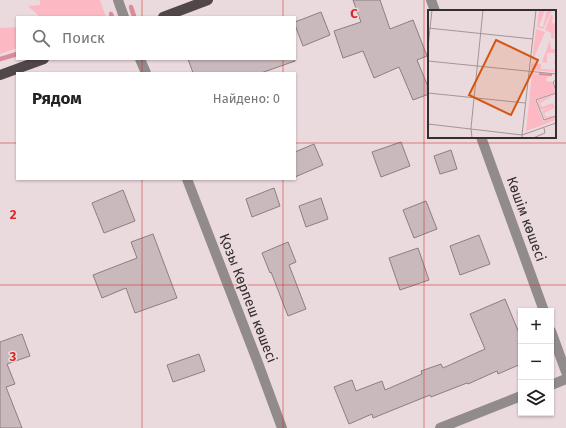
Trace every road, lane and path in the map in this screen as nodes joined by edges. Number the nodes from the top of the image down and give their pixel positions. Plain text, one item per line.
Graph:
1 (118, 0) edge
2 (208, 0) edge
3 (432, 0) edge
4 (436, 10) edge
5 (124, 16) edge
6 (166, 16) edge
7 (41, 60) edge
8 (140, 60) edge
9 (146, 72) edge
10 (0, 74) edge
11 (481, 138) edge
12 (187, 180) edge
13 (543, 308) edge
14 (554, 339) edge
15 (566, 372) edge
16 (566, 379) edge
17 (554, 384) edge
18 (518, 397) edge
19 (282, 428) edge
20 (440, 428) edge

1 - 5 street
2 - 6 main road
3 - 4 street
7 - 10 main road
8 - 9 street
11 - 13 street, Көшім көшесі
12 - 19 street, Қозы Көрпеш көшесі
14 - 15 street
16 - 17 street
18 - 20 street

